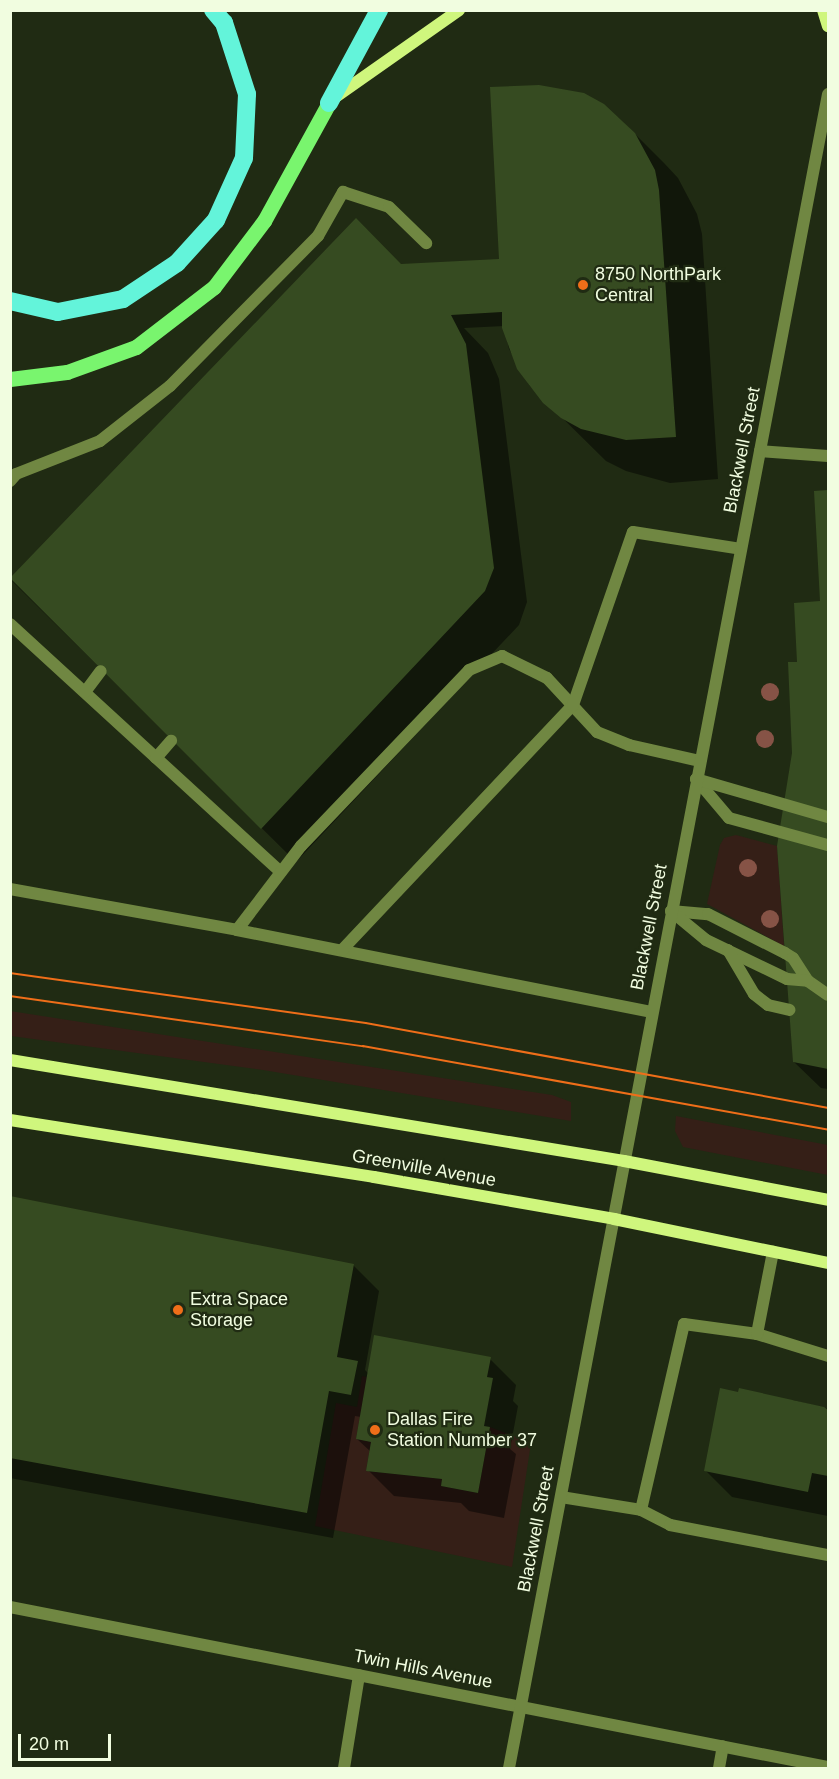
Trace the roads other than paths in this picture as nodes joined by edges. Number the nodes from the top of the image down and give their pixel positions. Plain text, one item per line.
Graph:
1 (213, 10) edge
2 (379, 10) edge
3 (459, 10) edge
4 (823, 10) edge
5 (828, 26) edge
6 (828, 94) edge
7 (329, 103) junction
8 (426, 243) dead end
9 (10, 301) edge
10 (10, 379) edge
11 (760, 451) junction
12 (828, 456) edge
13 (10, 481) edge
14 (741, 549) junction
15 (10, 624) edge
16 (101, 671) dead end
17 (85, 692) junction
18 (573, 705) junction
19 (171, 741) dead end
20 (156, 758) junction
21 (700, 761) junction
22 (696, 779) junction
23 (828, 817) edge
24 (828, 845) edge
25 (281, 872) junction
26 (10, 889) edge
27 (670, 910) junction
28 (237, 930) junction
29 (342, 950) junction
30 (728, 950) junction
31 (808, 981) junction
32 (828, 995) edge
33 (789, 1010) dead end
34 (651, 1011) junction
35 (10, 1060) edge
36 (10, 1120) edge
37 (624, 1161) junction
38 (828, 1200) edge
39 (614, 1219) junction
40 (773, 1252) junction
41 (828, 1263) edge
42 (757, 1334) junction
43 (828, 1356) edge
44 (561, 1497) junction
45 (641, 1510) junction
46 (828, 1555) edge
47 (10, 1607) edge
48 (359, 1675) junction
49 (520, 1706) junction
50 (723, 1746) junction
51 (828, 1767) edge
52 (344, 1768) edge
53 (508, 1768) edge
54 (719, 1768) edge

1 - 9 highway
2 - 7 highway
3 - 7 main road
4 - 5 main road
6 - 11 street, Blackwell Street
7 - 10 main road
8 - 13 street
11 - 12 street
11 - 14 street, Blackwell Street
14 - 18 street
14 - 21 street, Blackwell Street
15 - 17 street
16 - 17 street
17 - 20 street
18 - 21 street
18 - 25 street
18 - 29 street
19 - 20 street
20 - 25 street
21 - 22 street, Blackwell Street
22 - 23 street
22 - 24 street
22 - 27 street, Blackwell Street
25 - 28 street
26 - 28 street
27 - 30 street
27 - 31 street
27 - 34 street, Blackwell Street
28 - 29 street
29 - 34 street
30 - 31 street
30 - 33 street
31 - 32 street
34 - 37 street, Blackwell Street
35 - 37 main road
36 - 39 main road, Greenville Avenue
37 - 38 main road
37 - 39 street, Blackwell Street
39 - 40 main road, Greenville Avenue
39 - 44 street, Blackwell Street
40 - 41 main road, Greenville Avenue
40 - 42 street
42 - 43 street
42 - 45 street
44 - 45 street
44 - 49 street, Blackwell Street
45 - 46 street
47 - 48 street, Twin Hills Avenue
48 - 49 street, Twin Hills Avenue
48 - 52 street
49 - 50 street, Twin Hills Avenue
49 - 53 street, Blackwell Street
50 - 51 street, Twin Hills Avenue
50 - 54 street

